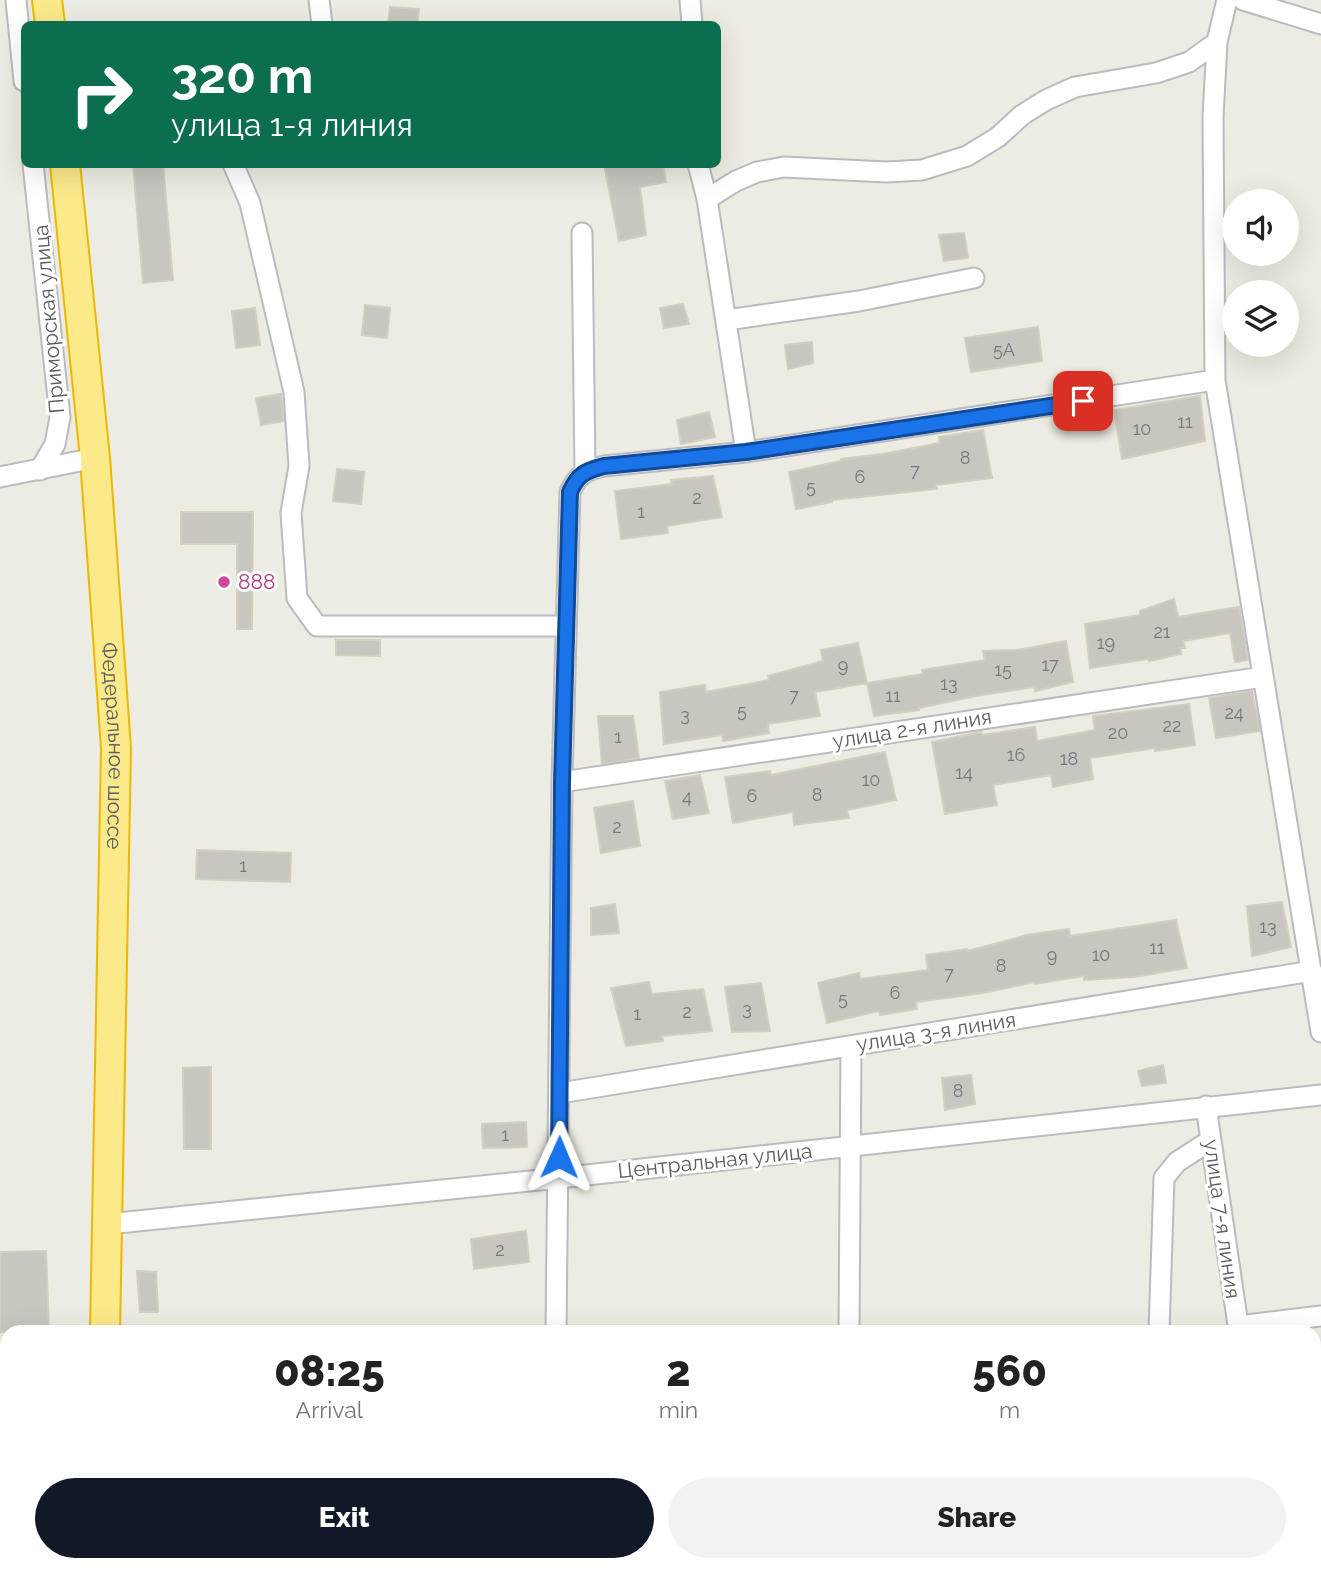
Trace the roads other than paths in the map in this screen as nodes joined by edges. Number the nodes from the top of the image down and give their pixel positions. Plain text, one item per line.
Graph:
1 (16, 0) edge
2 (47, 0) edge
3 (319, 0) edge
4 (690, 0) edge
5 (1227, 0) edge
6 (1243, 0) edge
7 (50, 21) edge
8 (322, 21) edge
9 (692, 21) edge
10 (1321, 24) edge
11 (1217, 42) junction
12 (21, 51) edge
13 (33, 168) edge
14 (65, 168) edge
15 (235, 168) edge
16 (699, 168) edge
17 (707, 199) junction
18 (582, 233) dead end
19 (974, 278) dead end
20 (727, 320) junction
21 (1215, 380) junction
22 (746, 452) junction
23 (95, 458) junction
24 (40, 470) junction
25 (581, 474) junction
26 (0, 477) edge
27 (566, 626) junction
28 (1263, 677) junction
29 (562, 782) junction
30 (1312, 971) junction
31 (1321, 1032) edge
32 (851, 1046) junction
33 (560, 1093) junction
34 (1321, 1095) edge
35 (1206, 1106) junction
36 (1211, 1140) junction
37 (851, 1145) junction
38 (559, 1178) junction
39 (108, 1224) junction
40 (1321, 1316) edge
41 (105, 1325) edge
42 (556, 1325) edge
43 (849, 1325) edge
44 (1159, 1325) edge
45 (1237, 1325) edge
46 (1264, 1325) edge

1 - 12 street
2 - 7 highway
3 - 8 street
4 - 9 street
5 - 11 street
6 - 10 street
11 - 17 street
11 - 21 street
13 - 24 street, Приморская улица
14 - 23 highway, Федеральное шоссе
15 - 27 street
16 - 17 street
17 - 20 street
18 - 25 street
19 - 20 street
20 - 22 street
21 - 22 street
21 - 28 street
22 - 25 street
23 - 24 street
23 - 39 highway, Федеральное шоссе
24 - 26 street
25 - 27 street
27 - 29 street
28 - 29 street, улица 2-я линия
28 - 30 street
29 - 33 street
30 - 31 street
30 - 32 street, улица 3-я линия
32 - 33 street, улица 3-я линия
32 - 37 street
33 - 38 street
34 - 35 street, Центральная улица
35 - 36 street, улица 7-я линия
35 - 37 street, Центральная улица
36 - 44 street
36 - 45 street, улица 7-я линия
37 - 38 street, Центральная улица
37 - 43 street
38 - 39 street, Центральная улица
38 - 42 street
39 - 41 highway, Федеральное шоссе
40 - 46 street

